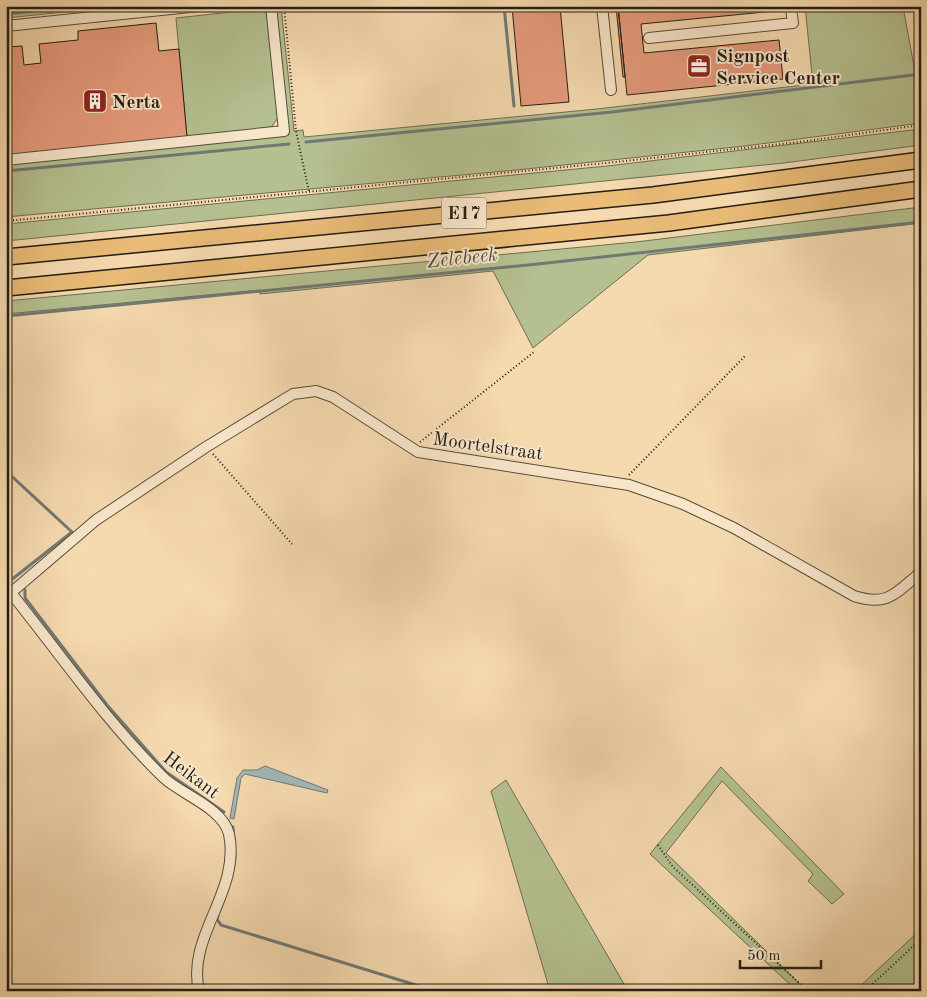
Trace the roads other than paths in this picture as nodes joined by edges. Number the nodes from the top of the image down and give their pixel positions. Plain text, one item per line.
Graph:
1 (200, 6) edge
2 (271, 6) edge
3 (602, 6) edge
4 (791, 9) dead end
5 (6, 26) edge
6 (649, 38) dead end
7 (611, 90) dead end
8 (6, 160) edge
9 (921, 160) edge
10 (921, 189) edge
11 (6, 257) edge
12 (6, 288) edge
13 (921, 572) edge
14 (9, 595) edge
15 (199, 991) edge

1 - 5 street
2 - 8 street
3 - 7 street
4 - 6 street
9 - 11 highway, E17
10 - 12 highway, E17
13 - 14 street, Moortelstraat
14 - 15 street, Heikant

